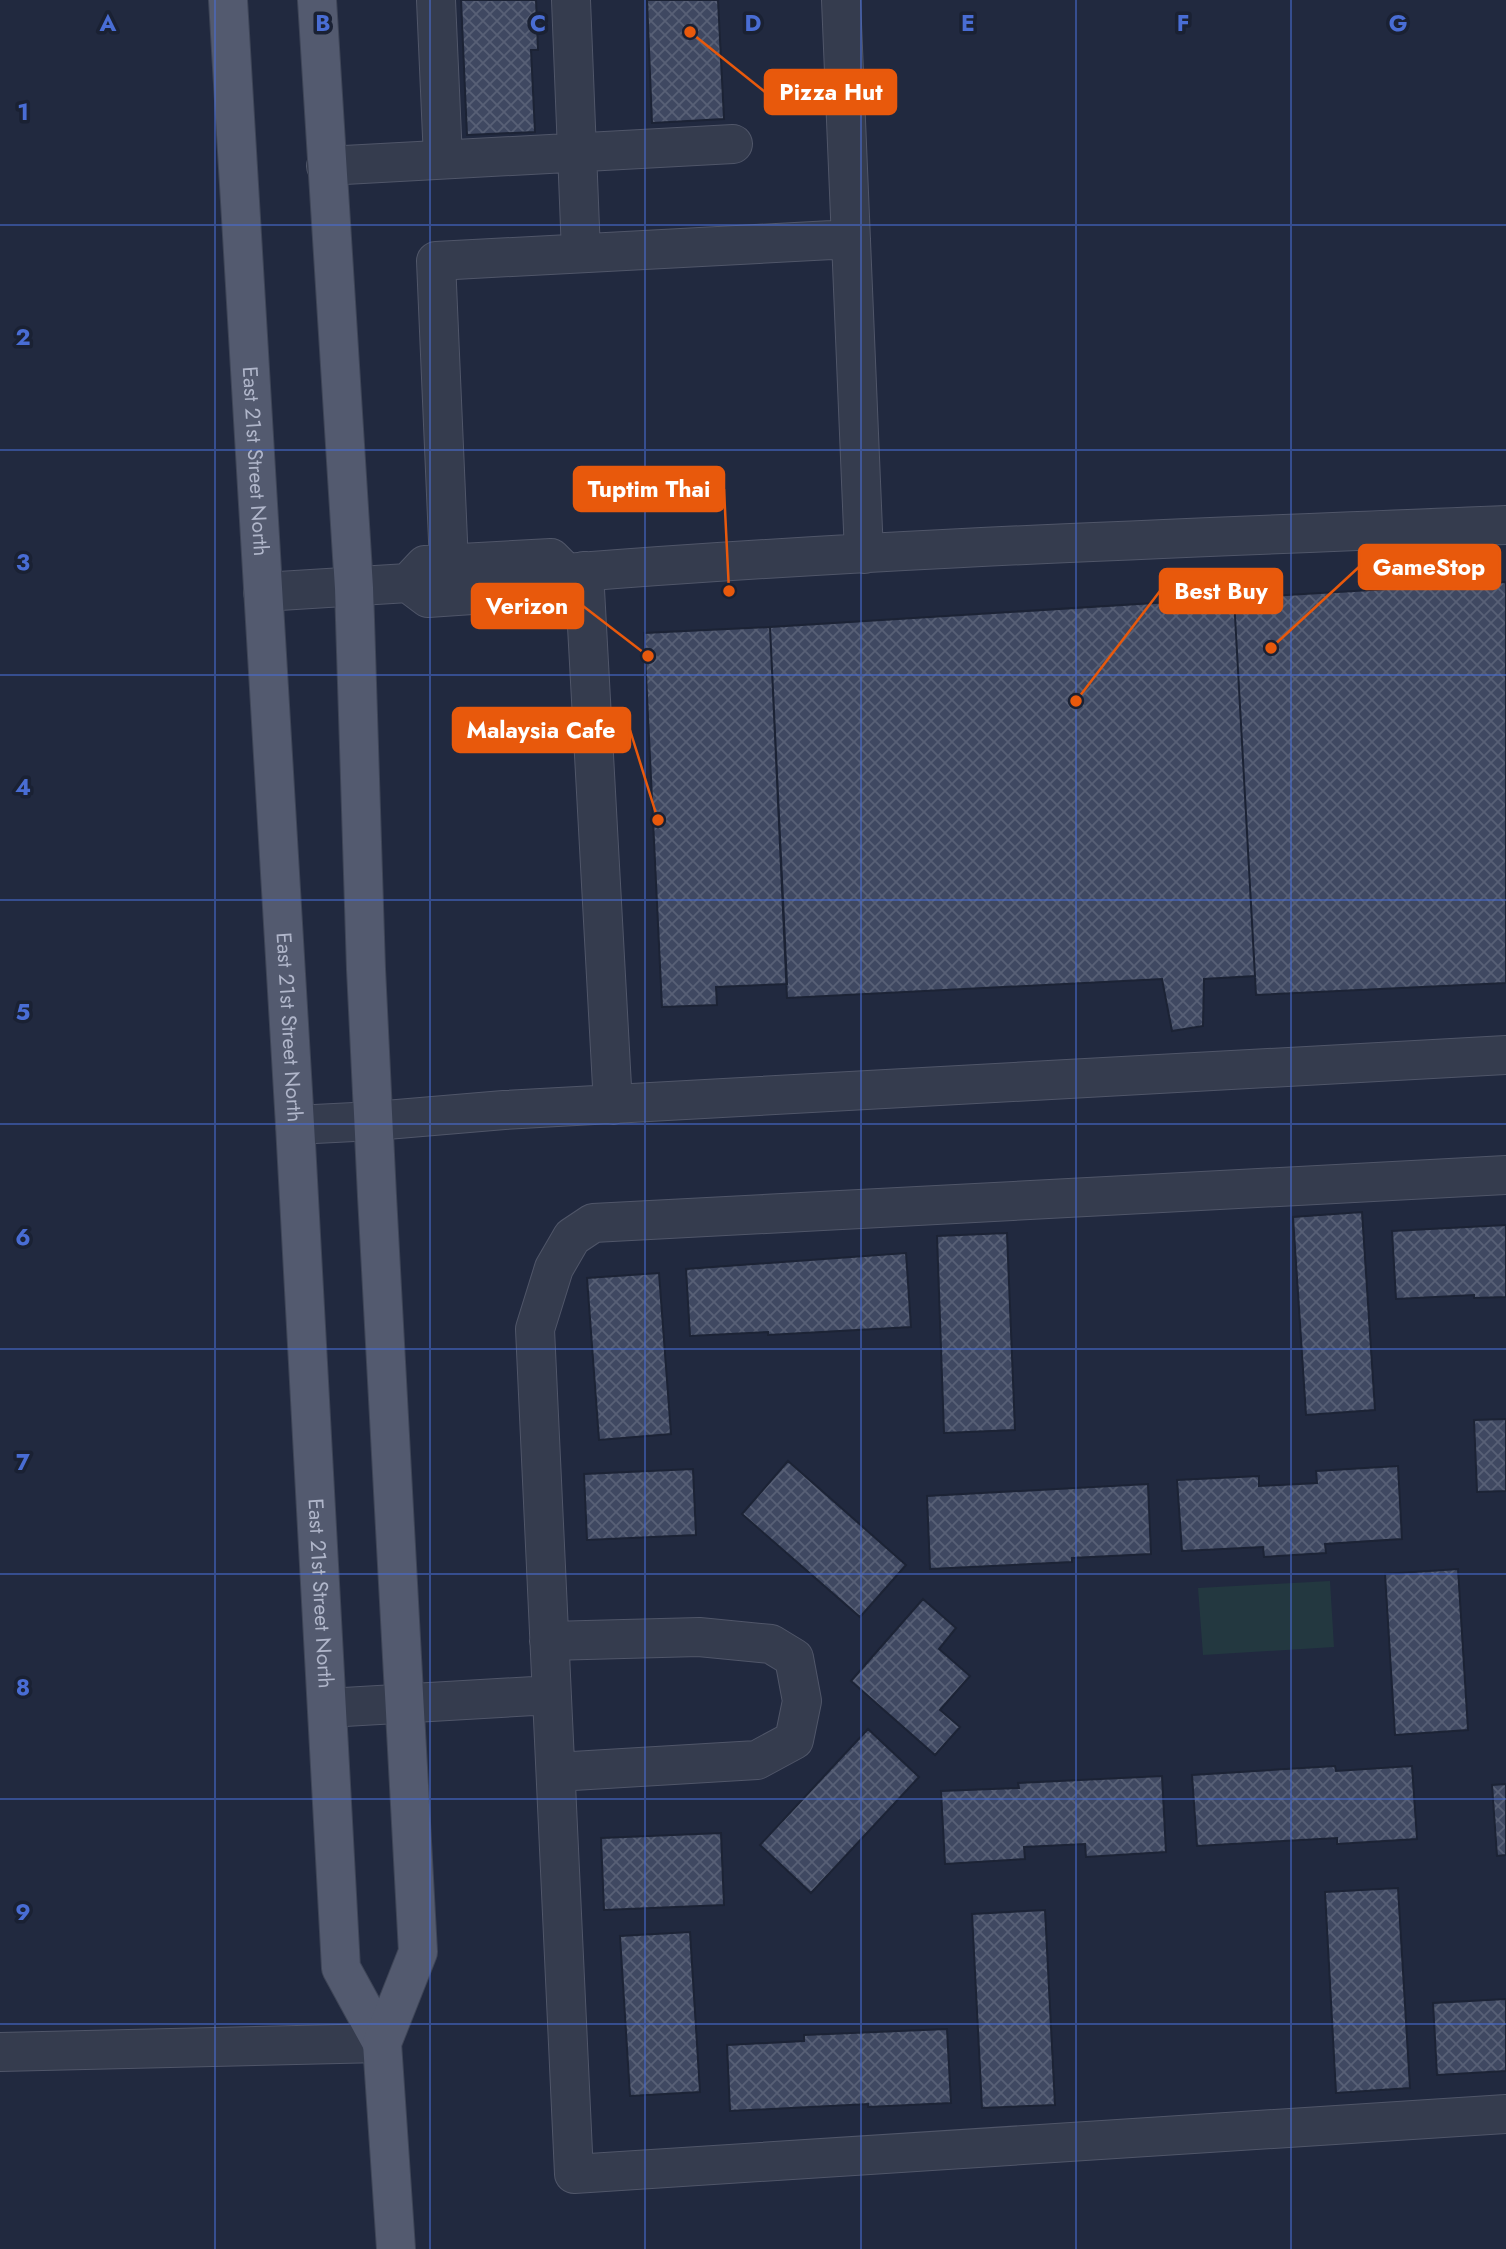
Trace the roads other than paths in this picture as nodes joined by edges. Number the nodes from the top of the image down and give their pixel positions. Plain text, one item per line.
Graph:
1 (229, 0) edge
2 (317, 0) edge
3 (436, 0) edge
4 (571, 0) edge
5 (841, 0) edge
6 (733, 145) dead end
7 (578, 153) junction
8 (443, 159) junction
9 (326, 166) junction
10 (851, 239) junction
11 (582, 253) junction
12 (1506, 525) edge
13 (864, 554) junction
14 (449, 564) junction
15 (575, 572) junction
16 (408, 583) junction
17 (354, 588) junction
18 (263, 592) junction
19 (1506, 1055) edge
20 (613, 1105) junction
21 (374, 1121) junction
22 (295, 1125) junction
23 (1506, 1175) edge
24 (549, 1642) junction
25 (551, 1695) junction
26 (405, 1704) junction
27 (327, 1708) junction
28 (555, 1772) junction
29 (382, 2043) junction
30 (0, 2052) edge
31 (1506, 2114) edge
32 (396, 2249) edge

1 - 18 main road, East 21st Street North
2 - 9 main road, East 21st Street North
3 - 8 lane
4 - 7 lane
5 - 10 lane
6 - 7 lane
7 - 8 lane
7 - 11 lane
8 - 9 lane
9 - 17 main road, East 21st Street North
10 - 11 lane
10 - 13 lane
11 - 14 lane
12 - 13 lane
13 - 15 lane
14 - 15 lane
14 - 16 lane
15 - 16 lane
15 - 20 lane
16 - 17 lane
17 - 18 lane
17 - 21 main road, East 21st Street North
18 - 22 main road, East 21st Street North
19 - 20 lane
20 - 21 lane
21 - 22 lane
21 - 26 main road, East 21st Street North
22 - 27 main road, East 21st Street North
23 - 24 lane
24 - 25 lane
24 - 28 lane
25 - 26 lane
25 - 28 lane
26 - 27 lane
26 - 29 main road, East 21st Street North
27 - 29 main road, East 21st Street North
28 - 31 lane
29 - 30 lane
29 - 32 main road, East 21st Street North

